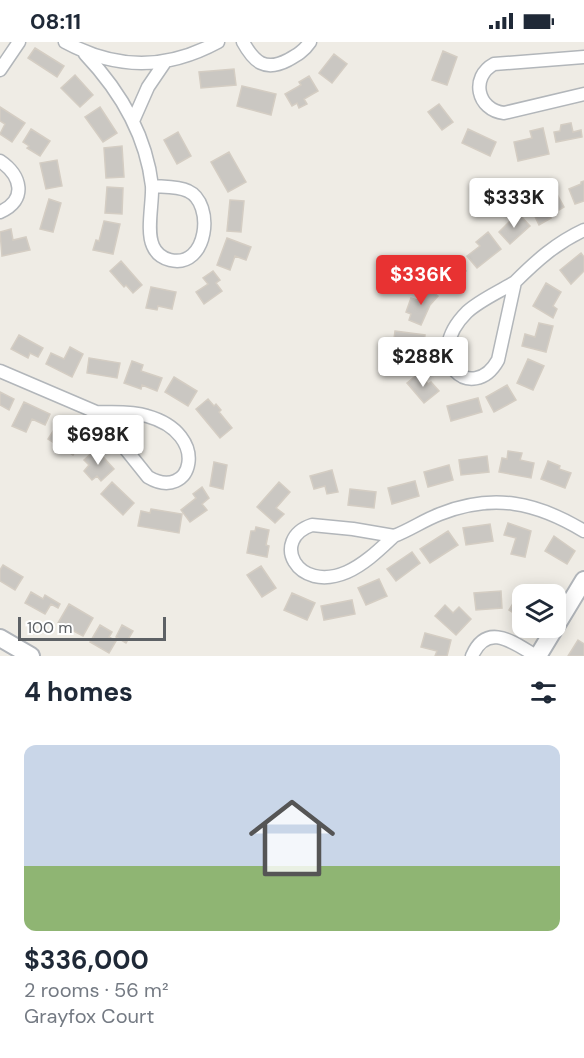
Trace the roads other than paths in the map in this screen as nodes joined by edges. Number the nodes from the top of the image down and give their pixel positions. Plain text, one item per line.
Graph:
1 (19, 42) edge
2 (65, 42) edge
3 (218, 42) edge
4 (243, 42) edge
5 (310, 42) edge
6 (82, 51) junction
7 (584, 57) edge
8 (165, 62) junction
9 (0, 70) edge
10 (584, 94) edge
11 (133, 121) junction
12 (0, 161) edge
13 (152, 186) junction
14 (0, 212) edge
15 (584, 231) edge
16 (515, 282) junction
17 (0, 370) edge
18 (96, 412) junction
19 (584, 531) edge
20 (394, 536) junction
21 (584, 580) edge
22 (0, 638) edge
23 (32, 656) edge
24 (472, 656) edge
25 (537, 656) edge

1 - 9 street
2 - 6 street
3 - 8 street
4 - 5 street
6 - 8 street
6 - 11 street
7 - 10 street
8 - 11 street
11 - 13 street
12 - 14 street
13 - 13 street
15 - 16 street
16 - 16 street
17 - 18 street
18 - 18 street
19 - 20 street
20 - 20 street
21 - 25 street
22 - 23 street
24 - 25 street

